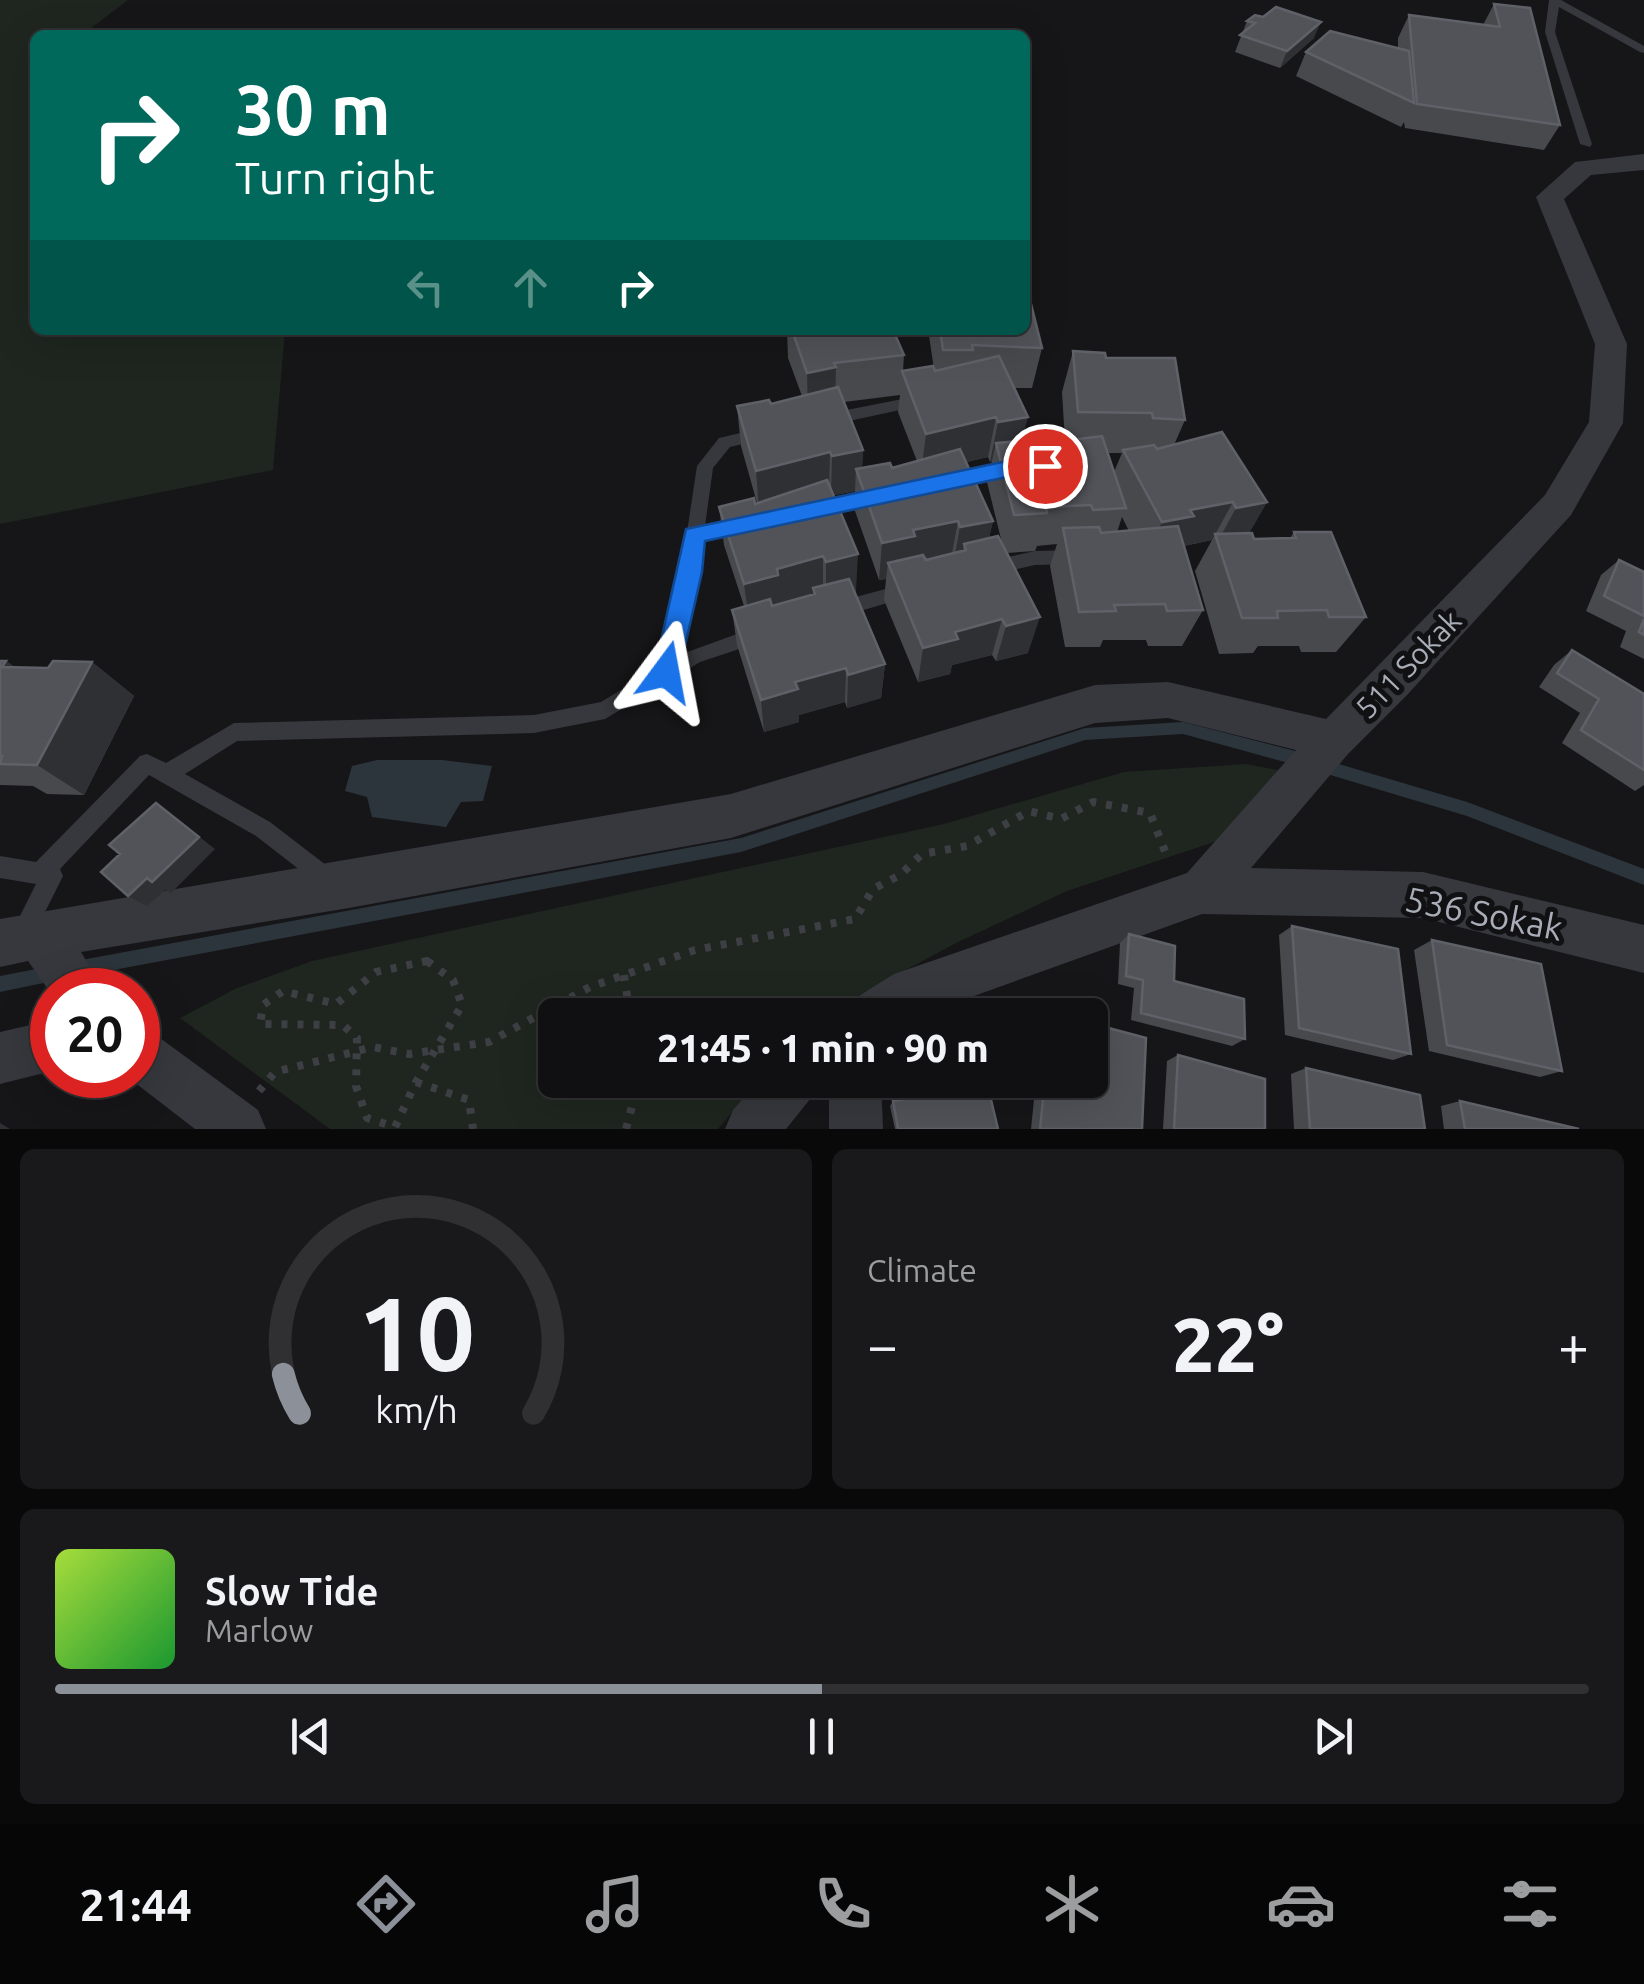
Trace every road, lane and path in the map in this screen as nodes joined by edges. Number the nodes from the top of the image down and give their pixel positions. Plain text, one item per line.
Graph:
1 (1555, 1) edge
2 (1644, 50) edge
3 (1586, 144) dead end
4 (1644, 162) edge
5 (946, 398) edge
6 (816, 422) edge
7 (779, 430) edge
8 (1026, 467) edge
9 (922, 486) edge
10 (886, 495) edge
11 (792, 516) edge
12 (753, 523) edge
13 (694, 535) junction
14 (1103, 556) edge
15 (972, 572) edge
16 (920, 586) edge
17 (812, 618) edge
18 (776, 628) edge
19 (666, 672) junction
20 (1320, 755) junction
21 (168, 774) junction
22 (0, 867) edge
23 (40, 874) junction
24 (336, 887) junction
25 (1192, 895) junction
26 (19, 939) edge
27 (1644, 949) edge
28 (53, 968) edge
29 (624, 975) junction
30 (627, 998) edge
31 (902, 998) edge
32 (30, 1051) edge
33 (432, 1051) junction
34 (356, 1052) junction
35 (0, 1058) edge
36 (160, 1069) edge
37 (416, 1082) junction
38 (634, 1098) edge
39 (777, 1098) edge
40 (855, 1098) edge
41 (236, 1126) edge
42 (473, 1129) edge
43 (626, 1129) edge
44 (752, 1129) edge
45 (856, 1129) edge

1 - 2 lane
1 - 3 lane
4 - 20 street, 511 Sokak
5 - 6 lane
7 - 13 lane
8 - 9 lane
10 - 11 lane
12 - 13 lane
13 - 19 lane
14 - 15 lane
16 - 17 lane
18 - 19 lane
19 - 21 lane
20 - 24 street
20 - 25 street, 511 Sokak
21 - 23 lane
21 - 24 lane
22 - 23 lane
23 - 26 lane
24 - 26 street
25 - 27 street, 536 Sokak
25 - 29 path
25 - 31 street, 511 Sokak
26 - 28 street
29 - 30 path
29 - 33 path
32 - 35 street
33 - 34 path
33 - 34 path
33 - 37 path
34 - 37 path
34 - 41 path
36 - 41 street
37 - 42 path
38 - 43 path
39 - 44 street
40 - 45 street

